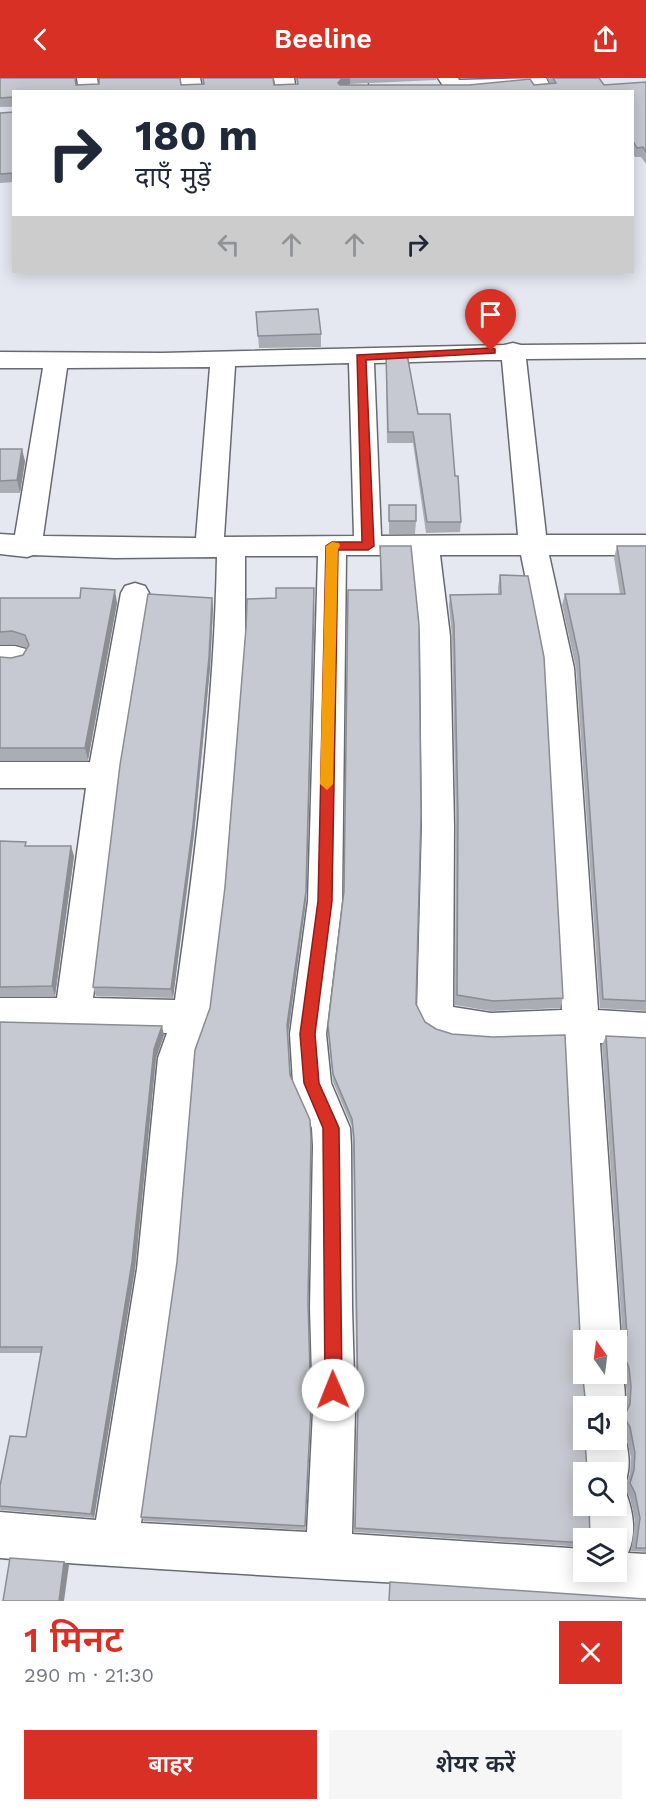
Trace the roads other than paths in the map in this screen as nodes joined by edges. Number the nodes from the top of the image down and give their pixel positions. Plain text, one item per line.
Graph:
1 (539, 83) edge
2 (452, 86) edge
3 (357, 88) edge
4 (429, 88) edge
5 (383, 90) edge
6 (513, 350) junction
7 (646, 351) edge
8 (361, 357) junction
9 (0, 360) edge
10 (56, 361) junction
11 (223, 361) junction
12 (533, 544) junction
13 (14, 545) edge
14 (425, 545) junction
15 (646, 545) edge
16 (332, 546) junction
17 (368, 546) junction
18 (220, 547) junction
19 (135, 593) dead end
20 (0, 775) edge
21 (104, 775) junction
22 (0, 1014) edge
23 (73, 1014) junction
24 (191, 1017) junction
25 (580, 1025) junction
26 (646, 1029) edge
27 (599, 1330) edge
28 (0, 1535) edge
29 (114, 1545) junction
30 (329, 1555) junction
31 (573, 1567) edge

1 - 2 street
2 - 4 street
3 - 5 street
6 - 7 street
6 - 8 street
6 - 12 street
8 - 11 street
8 - 17 street
9 - 10 street
10 - 11 street
10 - 13 street
11 - 18 street
12 - 14 street
12 - 15 street
12 - 25 street
13 - 18 street
14 - 17 street
14 - 25 street
16 - 17 street
16 - 18 street
16 - 30 street
18 - 24 street
19 - 21 street
20 - 21 street
21 - 23 street
22 - 23 street
23 - 24 street
24 - 29 street
25 - 26 street
25 - 27 street
28 - 29 street
29 - 30 street
30 - 31 street

